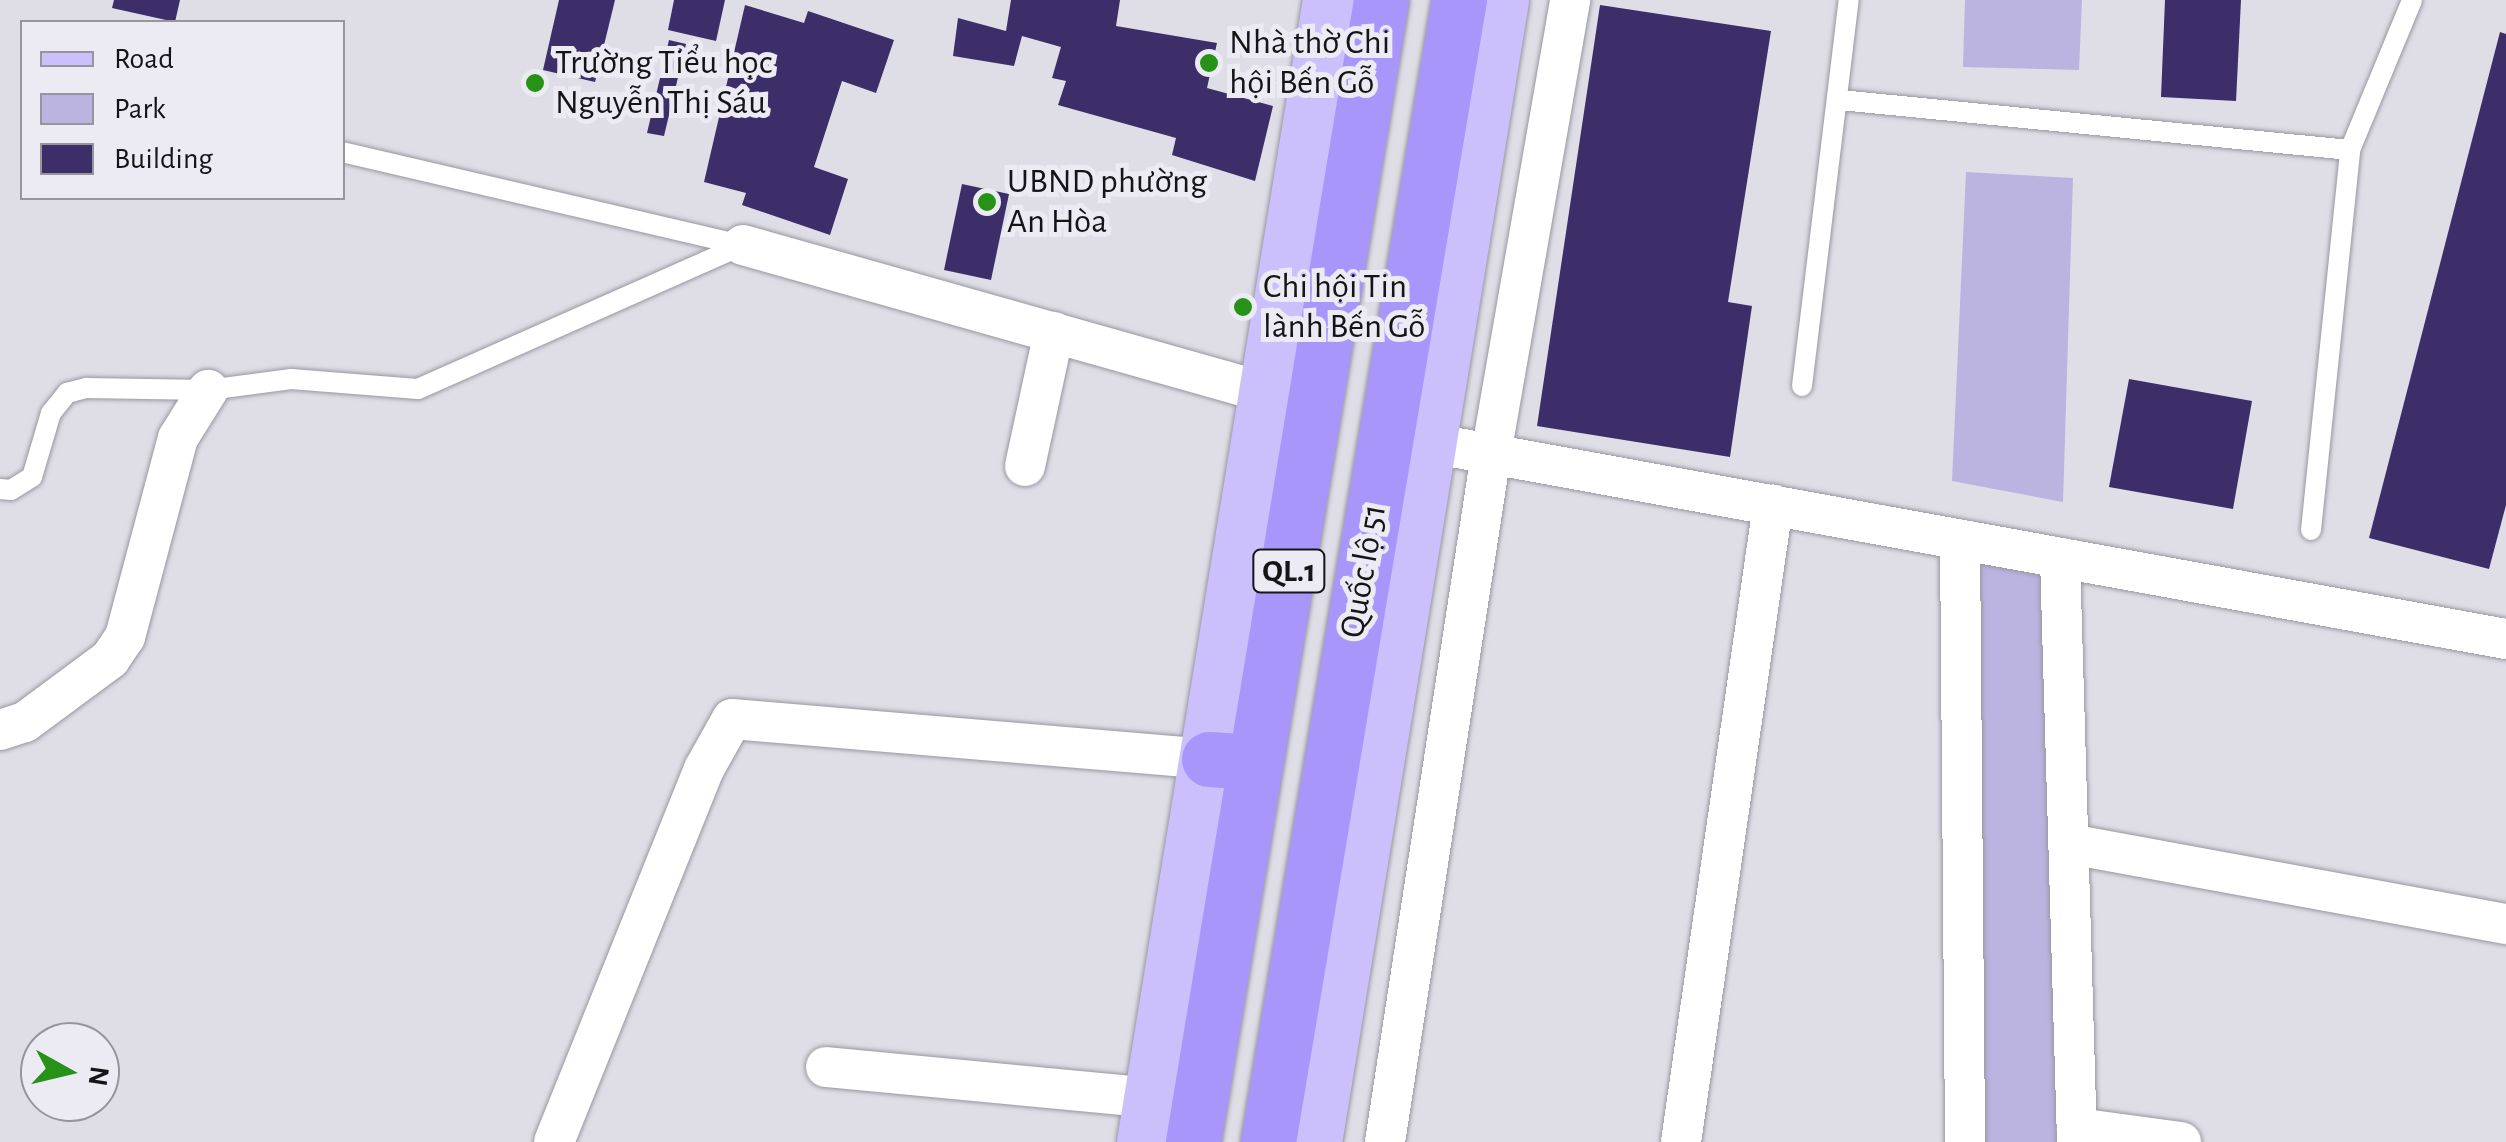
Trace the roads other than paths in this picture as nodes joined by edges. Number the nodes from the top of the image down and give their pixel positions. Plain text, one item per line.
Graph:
1 (1330, 0) edge
2 (1382, 0) edge
3 (1460, 0) edge
4 (1502, 0) edge
5 (1570, 0) edge
6 (1849, 0) edge
7 (2412, 0) edge
8 (1840, 100) junction
9 (2350, 150) junction
10 (345, 153) edge
11 (743, 244) junction
12 (1313, 256) junction
13 (1054, 332) junction
14 (1802, 386) dead end
15 (208, 390) junction
16 (1264, 392) junction
17 (1408, 439) junction
18 (1491, 454) junction
19 (1025, 466) dead end
20 (0, 489) edge
21 (1773, 506) junction
22 (2311, 530) dead end
23 (1960, 540) junction
24 (2060, 558) junction
25 (2506, 638) edge
26 (0, 730) edge
27 (1232, 761) junction
28 (2070, 844) junction
29 (2506, 924) edge
30 (826, 1067) dead end
31 (1148, 1120) edge
32 (2077, 1135) edge
33 (554, 1142) edge
34 (1194, 1142) edge
35 (1268, 1142) edge
36 (1314, 1142) edge
37 (1385, 1142) edge
38 (1681, 1142) edge
39 (1966, 1142) edge
40 (2181, 1142) edge

1 - 12 main road, QL.1
2 - 12 highway, QL.1
3 - 17 highway, Quốc lộ 51 / QL.1
4 - 17 main road, Quốc lộ 51 / QL.1
5 - 18 street
6 - 8 lane
7 - 9 lane
8 - 9 lane
8 - 14 lane
9 - 22 lane
10 - 11 lane
11 - 13 street
11 - 15 lane
12 - 16 main road, QL.1
12 - 27 highway, QL.1
13 - 16 street
13 - 19 street
15 - 20 lane
15 - 26 street
16 - 27 main road, QL.1
17 - 18 street
17 - 35 highway, Quốc lộ 51 / QL.1
17 - 36 main road, Quốc lộ 51 / QL.1
18 - 21 street
18 - 37 street
21 - 23 street
21 - 38 street
23 - 24 street
23 - 39 street
24 - 25 street
24 - 28 street
27 - 31 main road, QL.1
27 - 33 street
27 - 34 highway, QL.1
28 - 29 street
28 - 32 street
30 - 31 street
32 - 40 street

